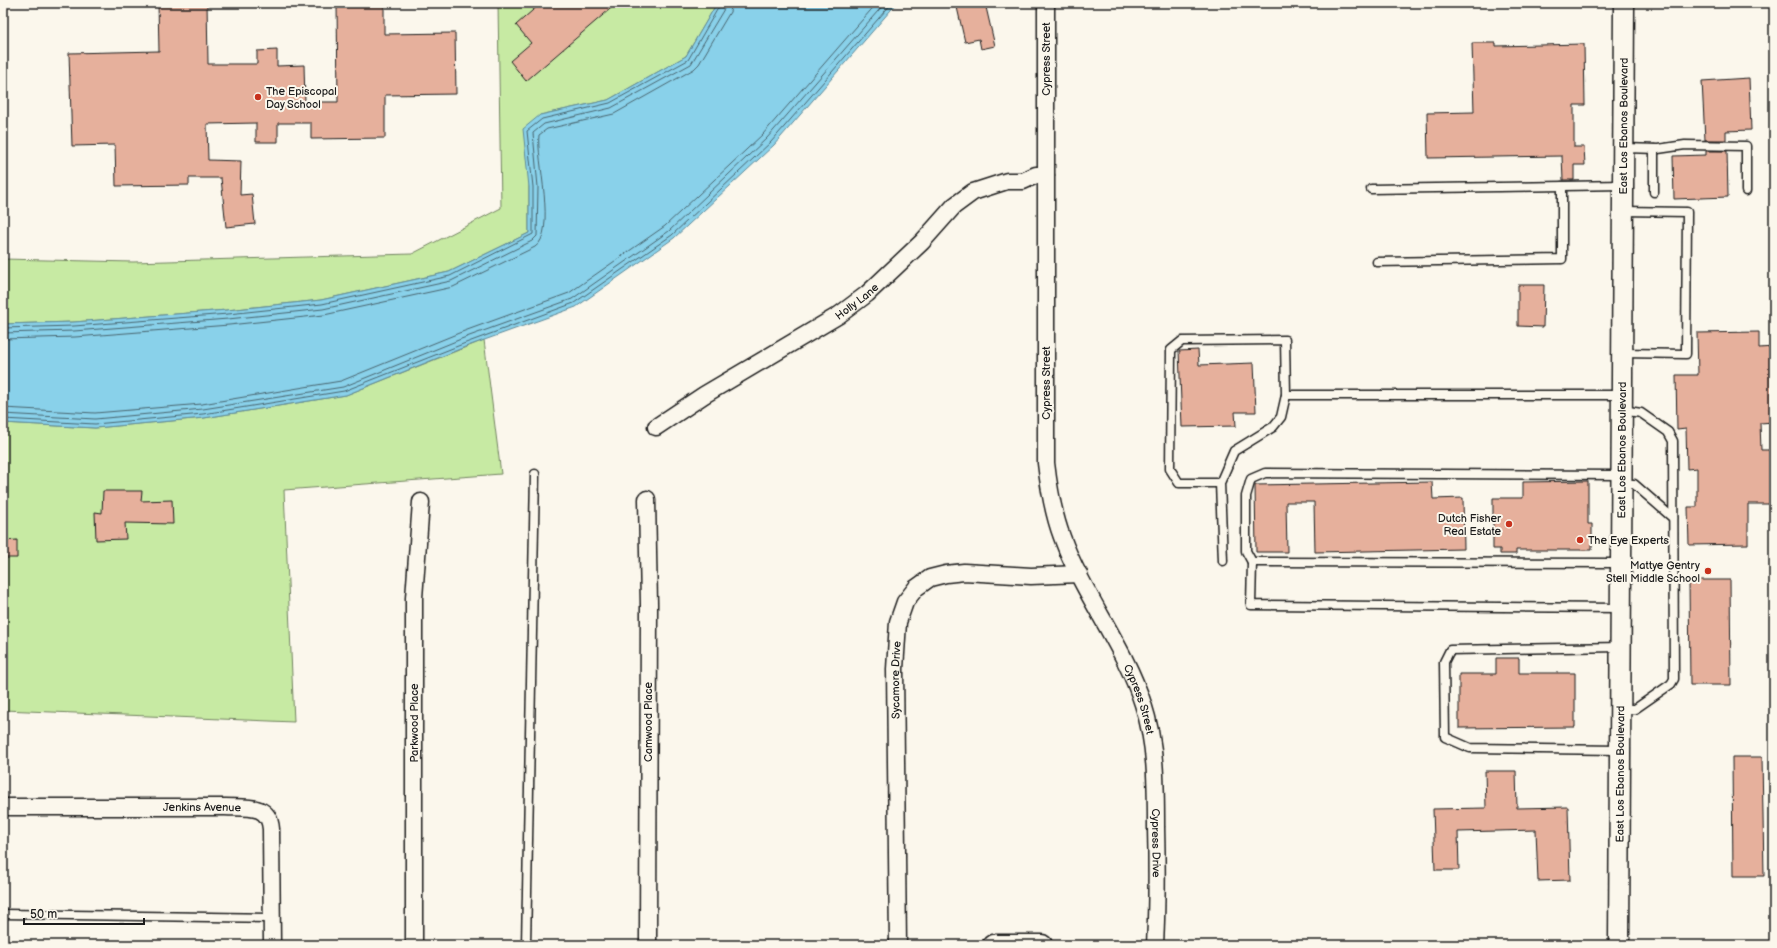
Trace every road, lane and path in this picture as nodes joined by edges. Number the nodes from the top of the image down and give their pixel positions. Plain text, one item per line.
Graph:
1 (1046, 3) edge
2 (1624, 3) edge
3 (1623, 148) junction
4 (1654, 149) junction
5 (1046, 174) junction
6 (1623, 185) junction
7 (1562, 186) junction
8 (1371, 189) dead end
9 (1746, 191) dead end
10 (1654, 192) dead end
11 (1623, 212) junction
12 (1377, 262) dead end
13 (1622, 353) junction
14 (1286, 395) junction
15 (1622, 403) junction
16 (656, 427) dead end
17 (535, 474) dead end
18 (1621, 479) junction
19 (1220, 483) junction
20 (647, 499) dead end
21 (421, 502) dead end
22 (1673, 518) junction
23 (1223, 561) dead end
24 (1252, 562) junction
25 (1621, 563) junction
26 (1079, 574) junction
27 (1621, 608) junction
28 (1620, 647) junction
29 (1620, 709) junction
30 (1152, 742) joint
31 (1620, 750) junction
32 (3, 807) edge
33 (3, 914) edge
34 (272, 918) junction
35 (272, 945) edge
36 (414, 945) edge
37 (526, 945) edge
38 (648, 945) edge
39 (898, 945) edge
40 (992, 945) edge
41 (1042, 945) edge
42 (1155, 945) edge
43 (1619, 945) edge

1 - 5 street, Cypress Street
2 - 3 street, East Los Ebanos Boulevard
3 - 4 lane
3 - 6 street, East Los Ebanos Boulevard
4 - 9 lane
4 - 10 lane
5 - 16 street, Holly Lane
5 - 26 street, Cypress Street
6 - 7 lane
6 - 11 street, East Los Ebanos Boulevard
7 - 8 lane
7 - 12 lane
11 - 13 street, East Los Ebanos Boulevard
11 - 13 lane
13 - 15 street, East Los Ebanos Boulevard
14 - 15 lane
14 - 19 lane
14 - 19 lane
15 - 18 street, East Los Ebanos Boulevard
15 - 22 lane
17 - 37 lane
18 - 22 lane
18 - 24 lane
18 - 25 street, East Los Ebanos Boulevard
19 - 23 lane
20 - 38 street, Camwood Place
21 - 36 street, Parkwood Place
22 - 29 lane
24 - 25 lane
24 - 27 lane
25 - 27 street, East Los Ebanos Boulevard
26 - 30 street, Cypress Street
26 - 39 street, Sycamore Drive
27 - 28 street, East Los Ebanos Boulevard
28 - 29 street, East Los Ebanos Boulevard
28 - 31 lane
29 - 31 street, East Los Ebanos Boulevard
30 - 42 street, Cypress Drive
31 - 43 street, East Los Ebanos Boulevard
32 - 34 street, Jenkins Avenue
33 - 34 lane
34 - 35 street, Jenkins Avenue
40 - 41 street

